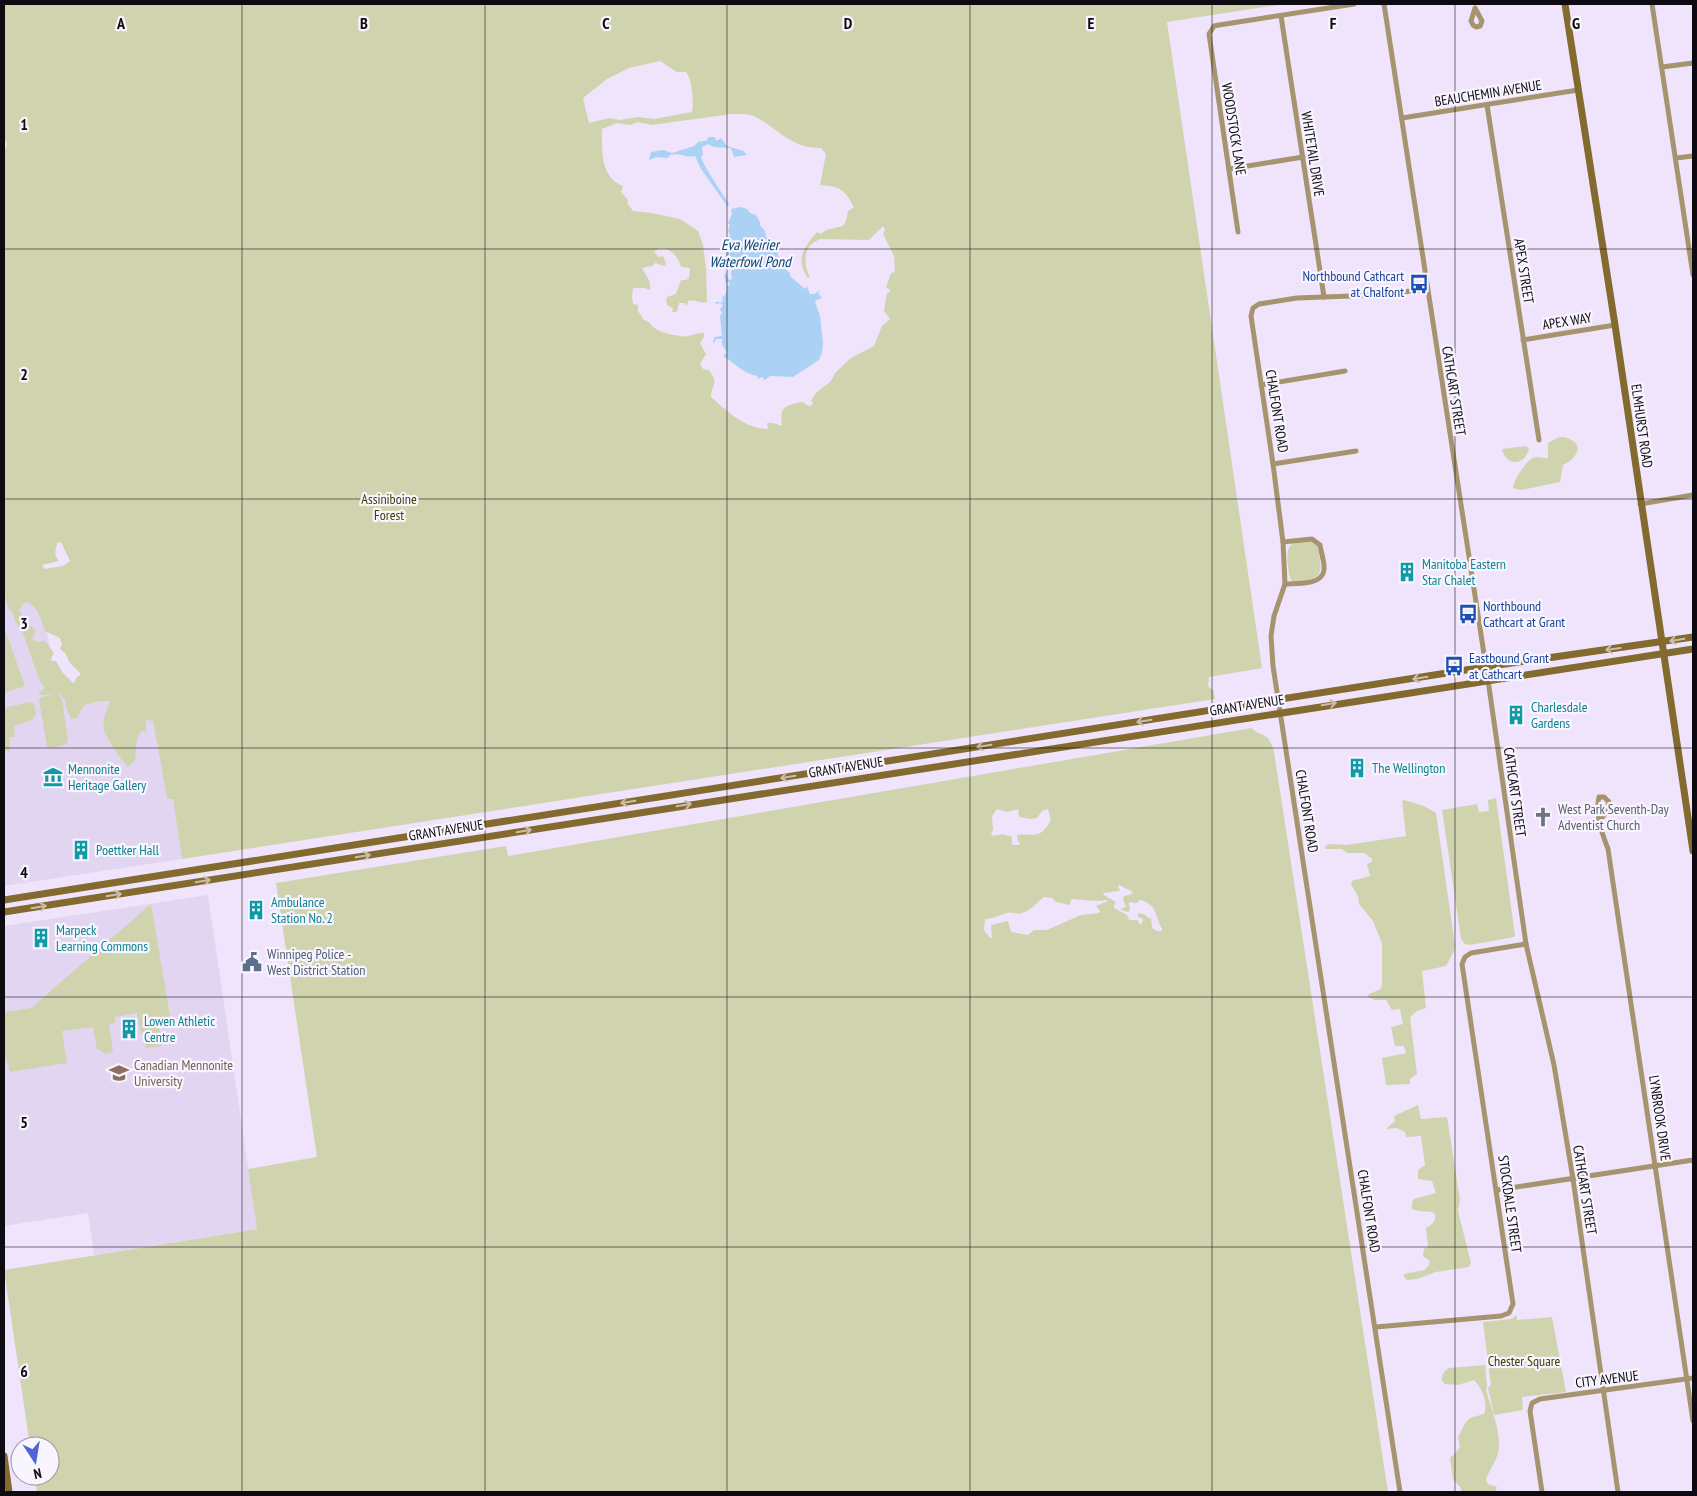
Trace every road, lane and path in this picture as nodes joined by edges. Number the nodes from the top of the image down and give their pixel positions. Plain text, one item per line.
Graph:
1 (1354, 4) edge
2 (1384, 4) edge
3 (1565, 4) edge
4 (1652, 4) edge
5 (1281, 16) junction
6 (1693, 63) edge
7 (1662, 67) junction
8 (1578, 90) junction
9 (1487, 105) junction
10 (1402, 118) junction
11 (1693, 156) edge
12 (1303, 158) junction
13 (1676, 158) junction
14 (1229, 169) junction
15 (1238, 232) dead end
16 (1691, 249) edge
17 (1693, 275) edge
18 (1426, 289) junction
19 (1324, 297) junction
20 (1615, 325) junction
21 (1523, 340) junction
22 (1345, 371) dead end
23 (1261, 385) junction
24 (1538, 440) dead end
25 (1356, 451) dead end
26 (1273, 464) junction
27 (1693, 496) edge
28 (1640, 504) junction
29 (1283, 542) junction
30 (1285, 584) junction
31 (1693, 637) edge
32 (1661, 642) junction
33 (1693, 649) edge
34 (1663, 653) junction
35 (1486, 667) junction
36 (1488, 680) junction
37 (1278, 700) junction
38 (1281, 712) junction
39 (1600, 820) dead end
40 (1693, 851) edge
41 (4, 900) edge
42 (4, 912) edge
43 (1526, 944) junction
44 (1693, 1160) edge
45 (1656, 1166) junction
46 (1573, 1179) junction
47 (1497, 1190) junction
48 (1376, 1327) junction
49 (1690, 1379) edge
50 (1603, 1390) junction
51 (1693, 1421) edge
52 (4, 1456) edge
53 (9, 1492) edge
54 (1400, 1492) edge
55 (1542, 1492) edge
56 (1618, 1492) edge

1 - 5 street
2 - 10 street, CATHCART STREET
3 - 8 main road, ELMHURST ROAD
4 - 7 street
5 - 12 street, WHITETAIL DRIVE
5 - 14 street, WOODSTOCK LANE
6 - 7 street
7 - 13 street
8 - 9 street, BEAUCHEMIN AVENUE
8 - 20 main road, ELMHURST ROAD
9 - 10 street, BEAUCHEMIN AVENUE
9 - 21 street, APEX STREET
10 - 18 street, CATHCART STREET
11 - 13 street
12 - 14 street
12 - 19 street, WHITETAIL DRIVE
13 - 16 street
14 - 15 street, WOODSTOCK LANE
16 - 17 street
18 - 19 street, CHALFONT ROAD
18 - 35 street, CATHCART STREET
19 - 23 street, CHALFONT ROAD
20 - 21 street, APEX WAY
20 - 28 main road, ELMHURST ROAD
21 - 24 street, APEX STREET
22 - 23 street
23 - 26 street, CHALFONT ROAD
25 - 26 street
26 - 29 street, CHALFONT ROAD
27 - 28 street
28 - 32 main road, ELMHURST ROAD
29 - 30 street, CHALFONT ROAD
29 - 30 street
30 - 37 street, CHALFONT ROAD
31 -> 32 main road, GRANT AVENUE
32 - 34 main road, ELMHURST ROAD
32 -> 35 main road, GRANT AVENUE
33 - 34 main road, GRANT AVENUE
34 - 36 main road, GRANT AVENUE
34 - 40 main road, ELMHURST ROAD
35 - 36 street, CATHCART STREET
35 -> 37 main road, GRANT AVENUE
38 -> 36 main road, GRANT AVENUE
36 - 43 street, CATHCART STREET
37 - 38 street, CHALFONT ROAD
37 -> 41 main road, GRANT AVENUE
42 -> 38 main road, GRANT AVENUE
38 - 48 street, CHALFONT ROAD
39 - 45 street, LYNBROOK DRIVE
43 - 46 street, CATHCART STREET
43 - 47 street, STOCKDALE STREET
44 - 45 street
45 - 46 street
45 - 49 street, LYNBROOK DRIVE
46 - 47 street
46 - 50 street, CATHCART STREET
47 - 48 street, STOCKDALE STREET
48 - 54 street, CHALFONT ROAD
49 - 50 street, CITY AVENUE
49 - 51 street, LYNBROOK DRIVE
50 - 55 street, CITY AVENUE
50 - 56 street, CATHCART STREET
52 - 53 main road

